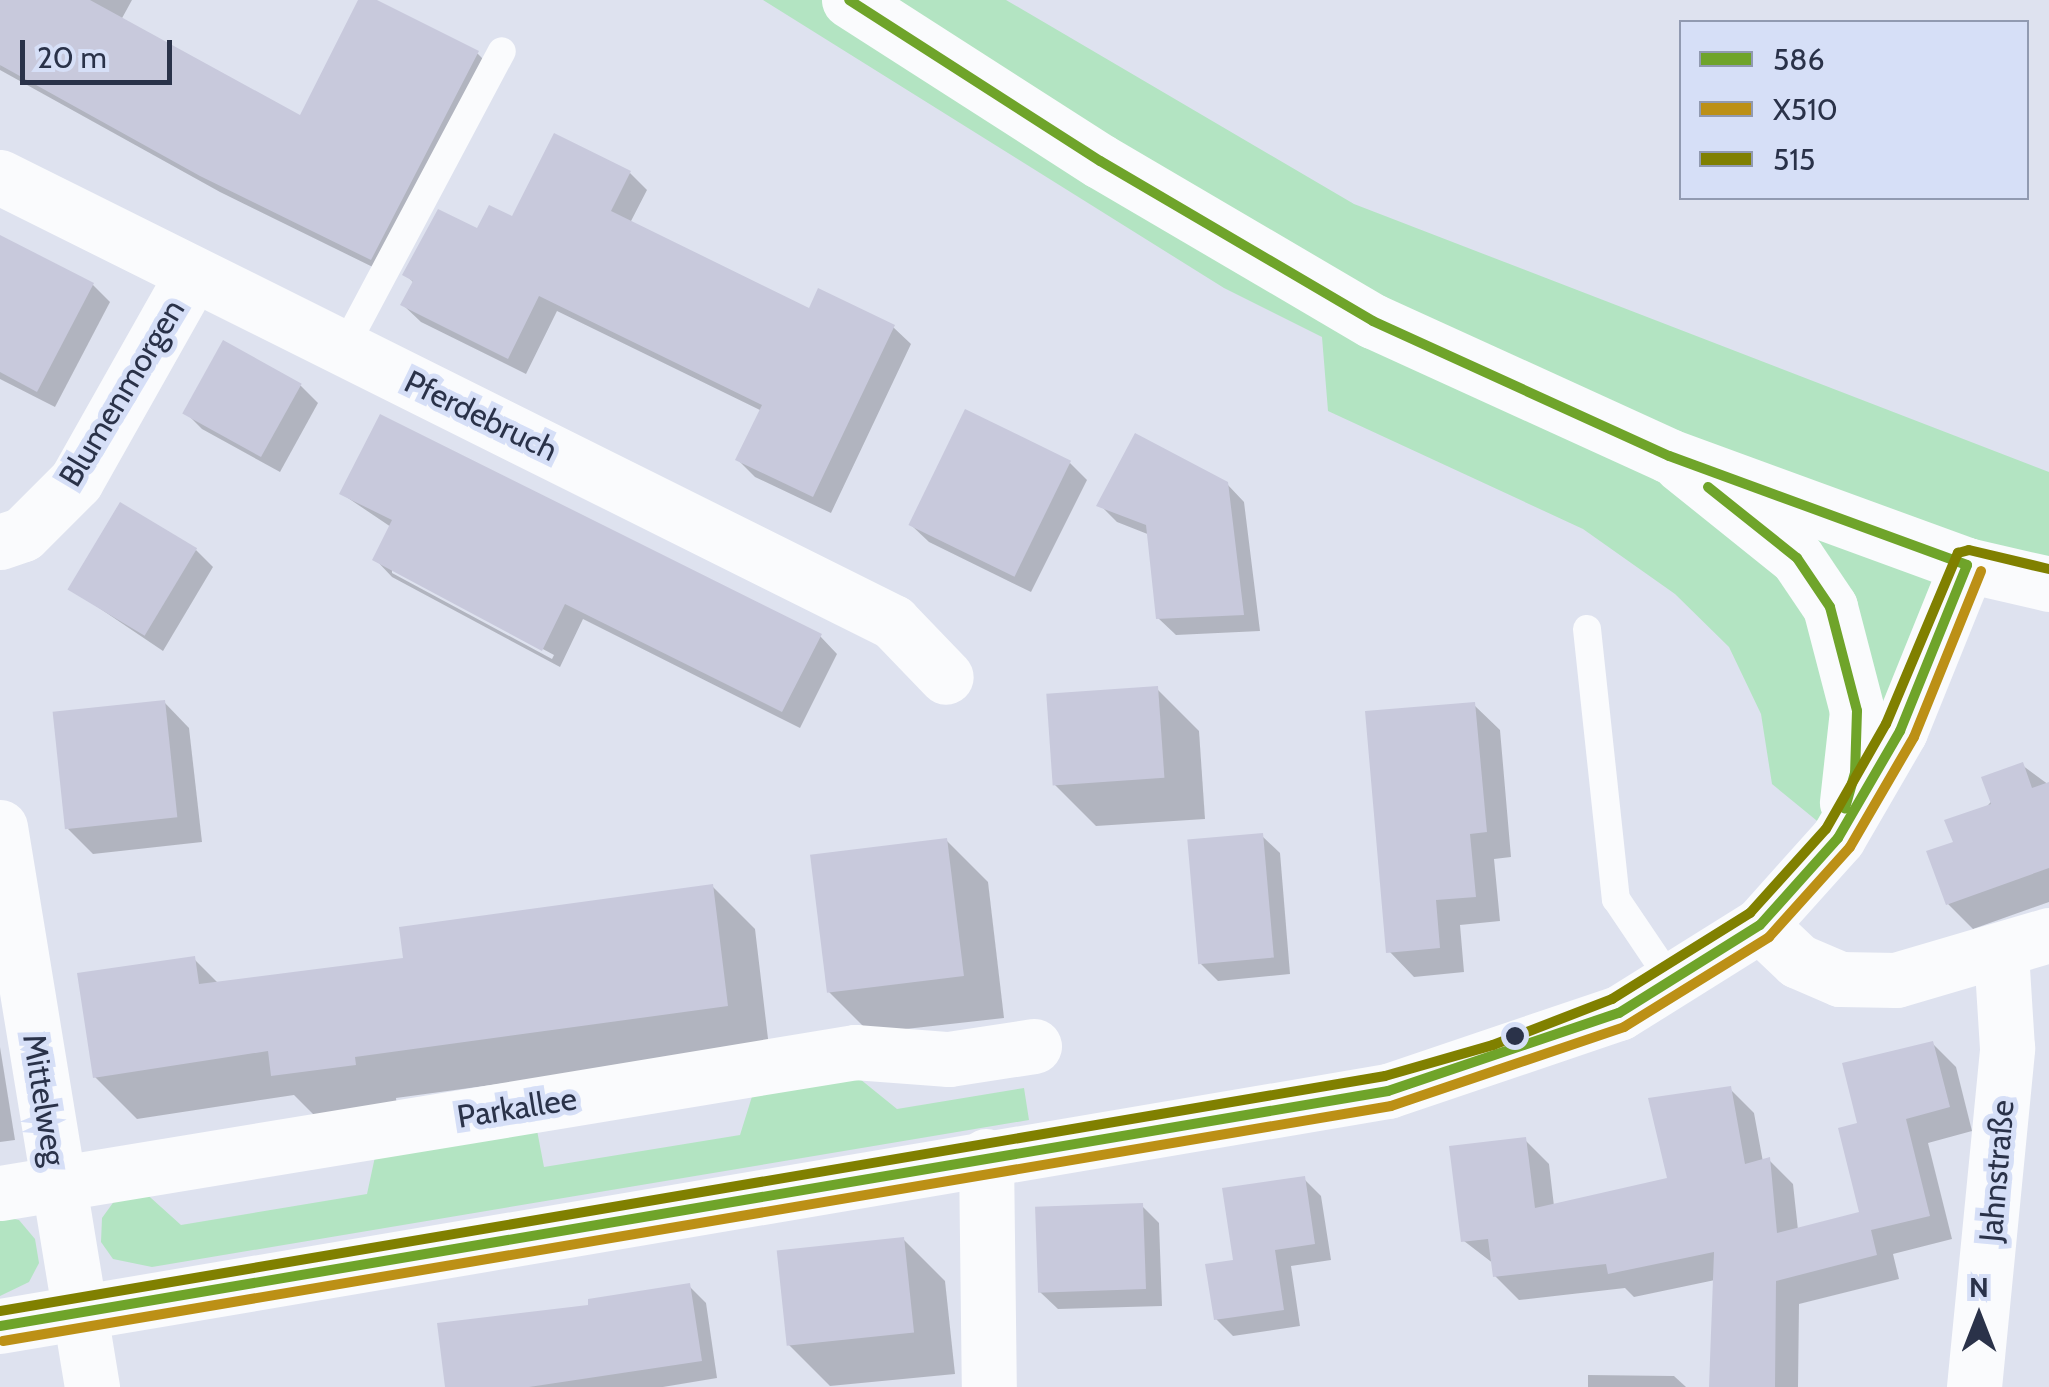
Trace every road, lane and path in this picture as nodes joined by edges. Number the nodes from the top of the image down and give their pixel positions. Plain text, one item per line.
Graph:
1 (849, 0) edge
2 (502, 52) dead end
3 (0, 177) edge
4 (192, 275) junction
5 (344, 348) junction
6 (1669, 456) junction
7 (0, 542) edge
8 (1967, 565) junction
9 (2049, 584) edge
10 (1587, 629) dead end
11 (946, 677) dead end
12 (0, 827) edge
13 (1838, 838) junction
14 (1760, 926) junction
15 (2025, 944) edge
16 (1672, 982) junction
17 (1034, 1046) dead end
18 (986, 1156) junction
19 (58, 1184) junction
20 (0, 1193) edge
21 (82, 1312) junction
22 (0, 1326) edge
23 (92, 1387) edge
24 (989, 1387) edge
25 (1974, 1387) edge

1 - 6 street
2 - 5 lane
3 - 4 street, Pferdebruch
4 - 5 street, Pferdebruch
4 - 7 street, Blumenmorgen
5 - 11 street, Pferdebruch
6 - 8 street
6 - 13 street
8 - 9 street
8 - 13 street
10 - 16 lane
12 - 19 street, Mittelweg
13 - 14 street
14 - 15 street
14 - 16 street
15 - 25 street, Jahnstraße
16 - 18 street
17 - 19 street, Parkallee
18 - 21 street
18 - 24 street
19 - 20 street, Parkallee
19 - 21 street, Mittelweg
21 - 22 street
21 - 23 street, Mittelweg

